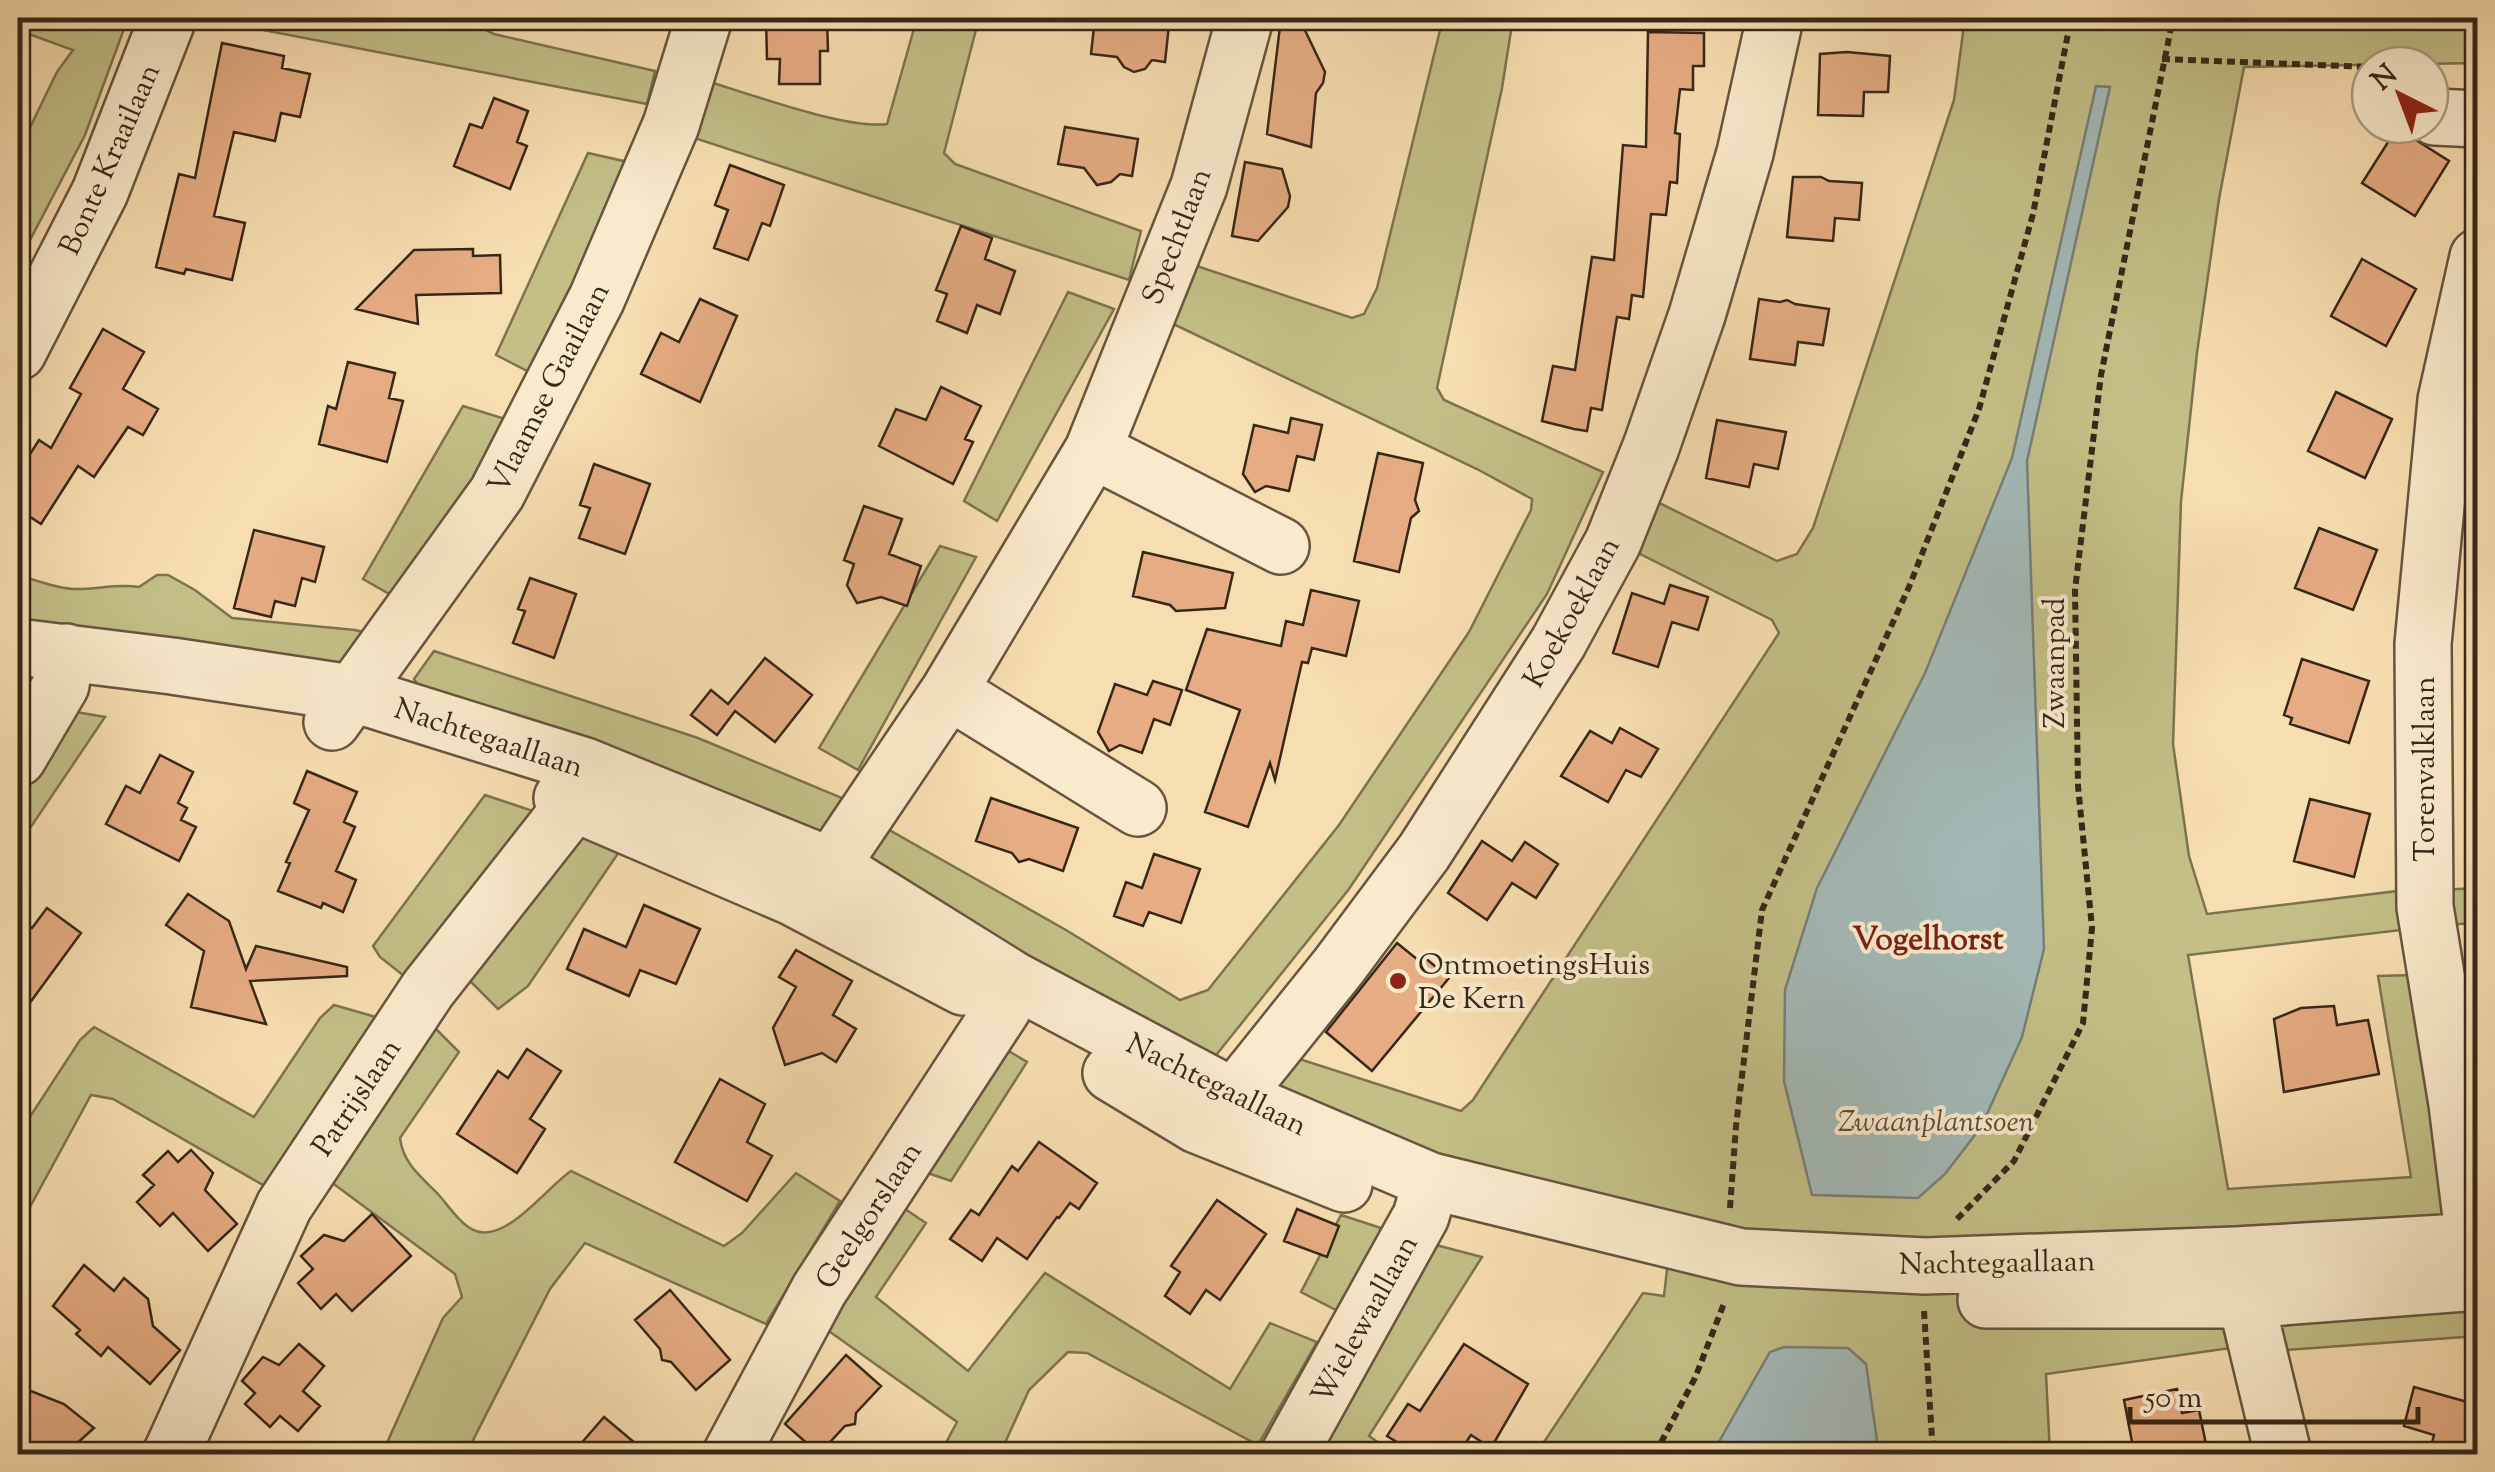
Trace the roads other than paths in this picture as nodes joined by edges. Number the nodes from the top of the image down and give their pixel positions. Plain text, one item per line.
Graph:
1 (168, 18) edge
2 (704, 18) edge
3 (1245, 18) edge
4 (1774, 18) edge
5 (2478, 257) edge
6 (18, 352) edge
7 (1093, 450) junction
8 (1281, 546) dead end
9 (40, 667) edge
10 (949, 692) junction
11 (341, 709) junction
12 (18, 758) edge
13 (580, 784) junction
14 (1138, 808) dead end
15 (812, 882) junction
16 (1008, 994) junction
17 (1224, 1115) junction
18 (1426, 1198) junction
19 (2476, 1261) edge
20 (2240, 1278) junction
21 (171, 1454) edge
22 (730, 1454) edge
23 (1289, 1454) edge
24 (2283, 1454) edge

1 - 6 street, Bonte Kraailaan
2 - 11 street, Vlaamse Gaailaan
3 - 7 street, Spechtlaan
4 - 17 street, Koekoeklaan
5 - 19 street, Torenvalklaan
7 - 8 street
7 - 10 street, Spechtlaan
9 - 11 street, Nachtegaallaan
9 - 12 street
10 - 14 street
10 - 15 street, Spechtlaan
11 - 13 street, Nachtegaallaan
13 - 15 street, Nachtegaallaan
13 - 21 street, Patrijslaan
15 - 16 street, Nachtegaallaan
16 - 17 street, Nachtegaallaan
16 - 22 street, Geelgorslaan
17 - 18 street, Nachtegaallaan
18 - 20 street, Nachtegaallaan
18 - 23 street, Wielewaallaan
19 - 20 street, Nachtegaallaan
20 - 24 street

